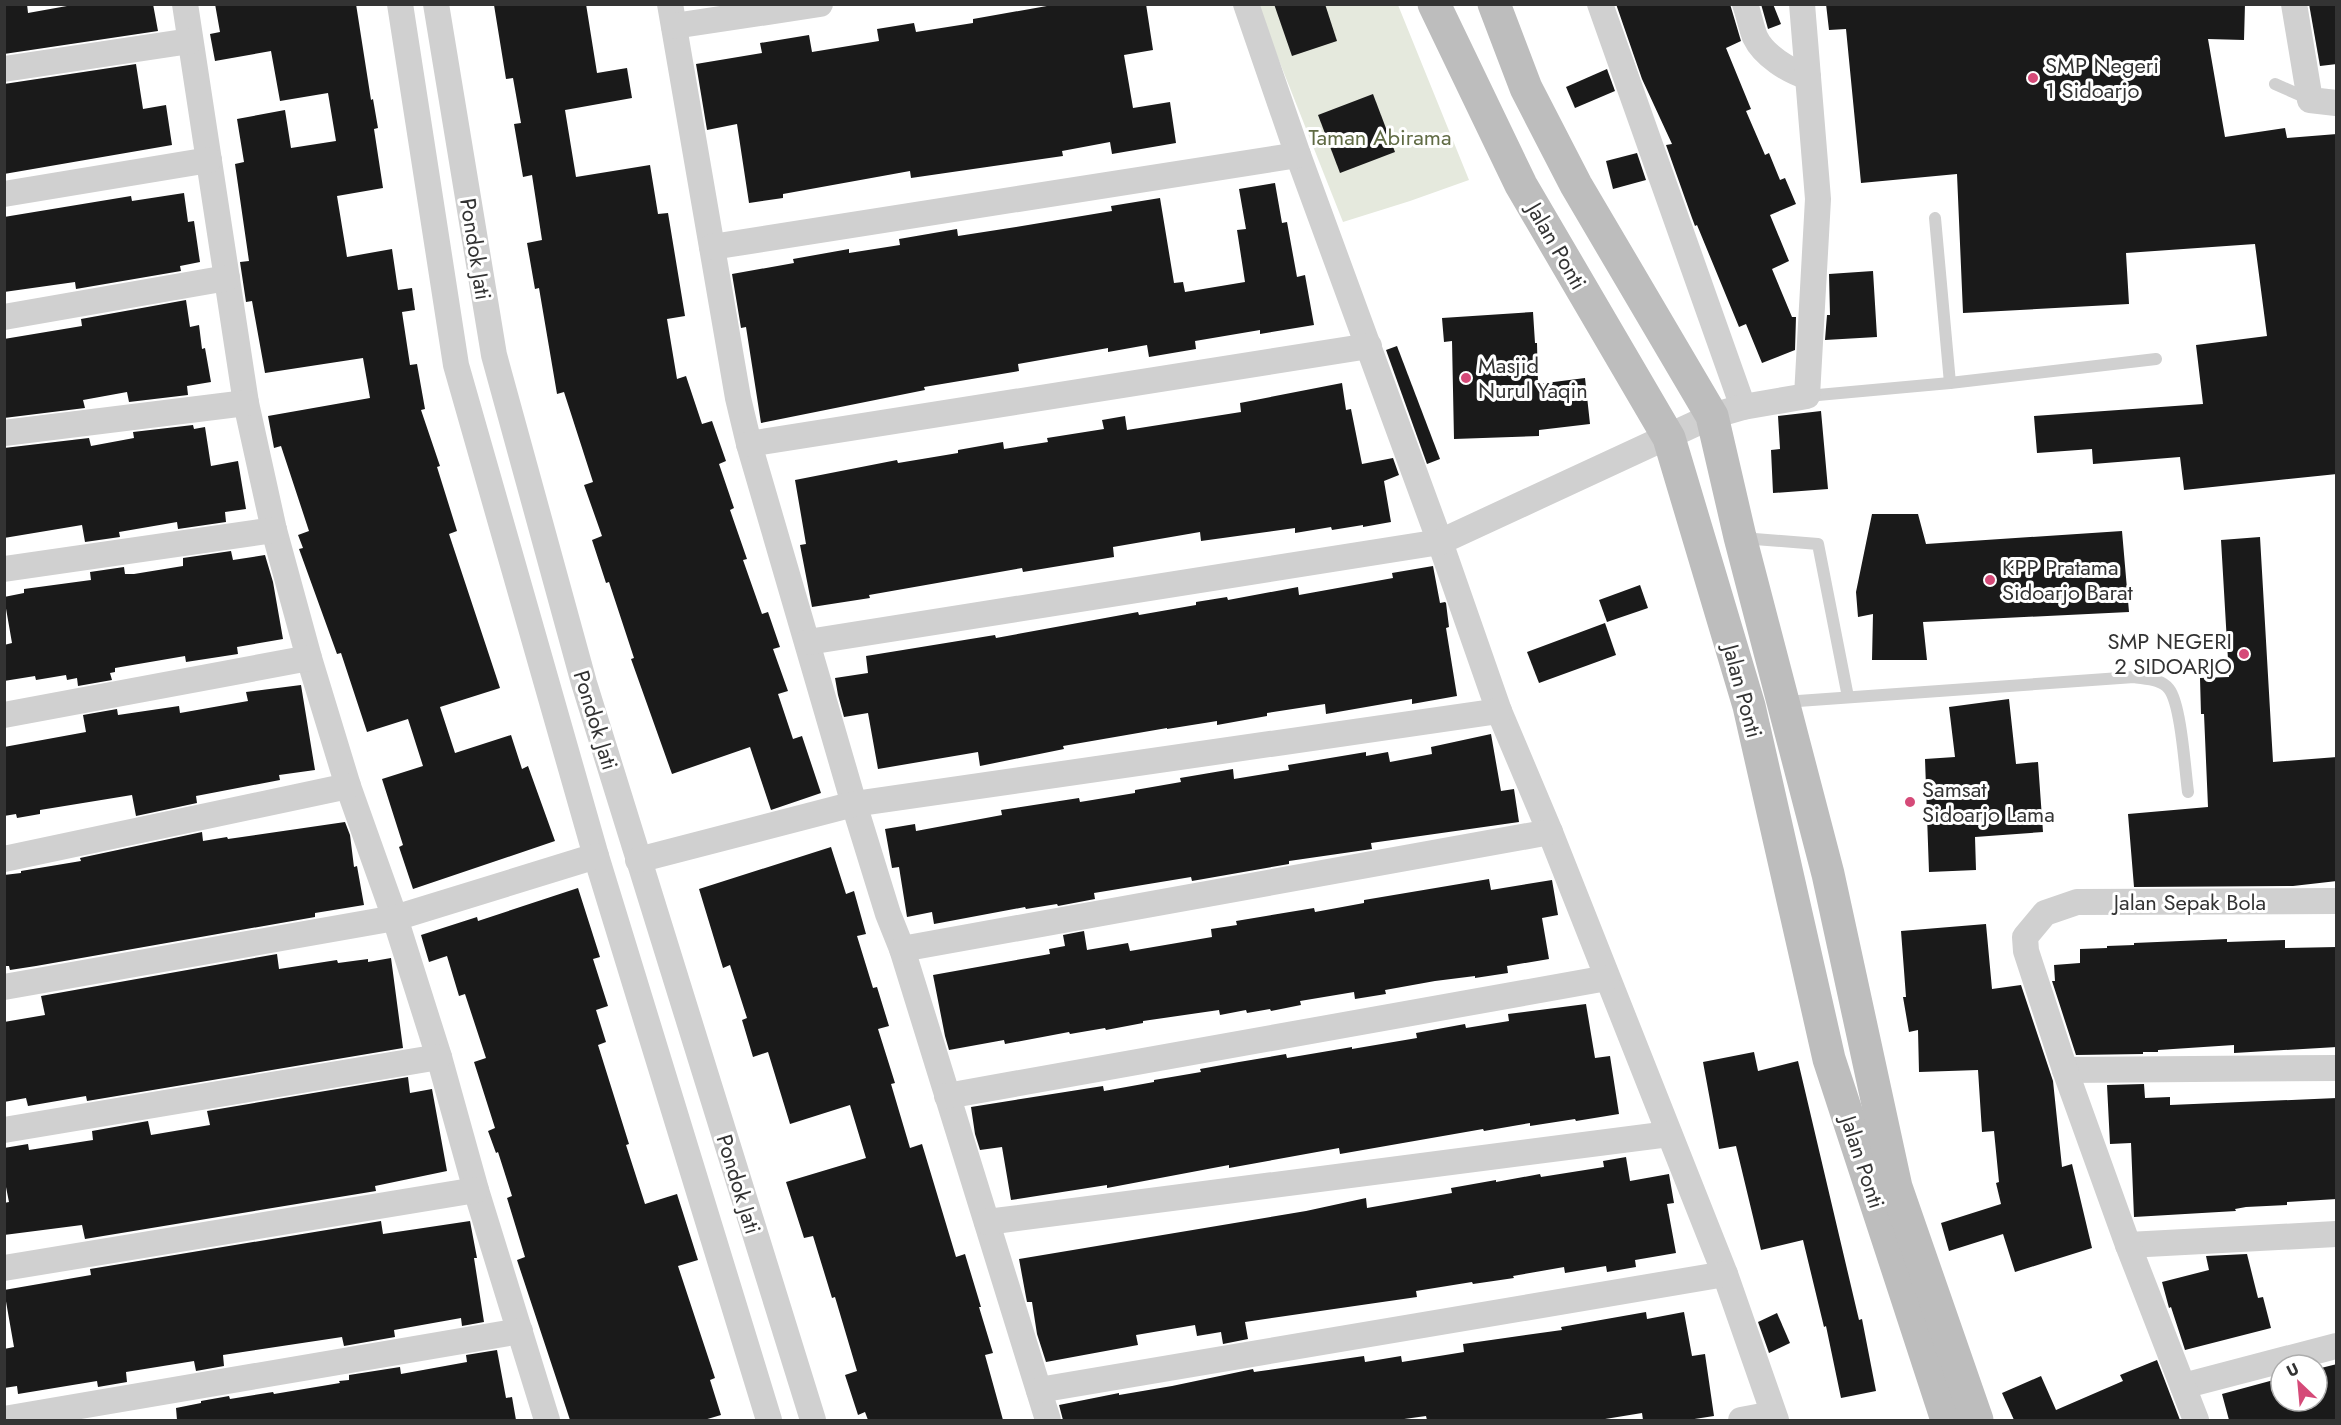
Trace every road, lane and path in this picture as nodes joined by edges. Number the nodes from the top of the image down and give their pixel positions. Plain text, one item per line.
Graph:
1 (185, 4) edge
2 (400, 4) edge
3 (436, 4) edge
4 (820, 4) edge
5 (1246, 4) edge
6 (1434, 4) edge
7 (1494, 4) edge
8 (1600, 4) edge
9 (1745, 4) edge
10 (1802, 4) edge
11 (2294, 4) edge
12 (672, 15) edge
13 (190, 41) junction
14 (4, 69) edge
15 (1808, 77) junction
16 (2275, 84) dead end
17 (2310, 100) junction
18 (2337, 103) edge
19 (1298, 155) junction
20 (209, 160) junction
21 (4, 194) edge
22 (1935, 218) dead end
23 (712, 247) junction
24 (227, 278) junction
25 (4, 317) edge
26 (1370, 346) junction
27 (2156, 359) dead end
28 (1950, 383) junction
29 (1808, 396) junction
30 (246, 403) junction
31 (1728, 412) junction
32 (4, 433) edge
33 (1669, 438) junction
34 (748, 444) junction
35 (274, 530) junction
36 (1740, 537) junction
37 (1440, 542) junction
38 (4, 569) edge
39 (808, 642) junction
40 (309, 658) junction
41 (584, 683) junction
42 (549, 697) junction
43 (1848, 697) junction
44 (1783, 702) junction
45 (1499, 711) junction
46 (4, 715) edge
47 (348, 786) junction
48 (2188, 792) dead end
49 (854, 804) junction
50 (1550, 832) junction
51 (596, 856) junction
52 (4, 859) edge
53 (638, 860) junction
54 (2337, 901) edge
55 (395, 918) junction
56 (902, 949) junction
57 (1607, 978) junction
58 (4, 987) edge
59 (439, 1057) junction
60 (2337, 1068) edge
61 (2065, 1070) junction
62 (947, 1096) junction
63 (4, 1130) edge
64 (1670, 1134) junction
65 (476, 1190) junction
66 (987, 1222) junction
67 (2337, 1234) edge
68 (2128, 1245) junction
69 (4, 1268) edge
70 (1725, 1274) junction
71 (520, 1331) junction
72 (2337, 1346) edge
73 (2183, 1386) junction
74 (1039, 1390) junction
75 (1774, 1417) edge
76 (4, 1419) edge
77 (547, 1420) edge
78 (769, 1420) edge
79 (813, 1420) edge
80 (1048, 1420) edge
81 (1741, 1420) edge
82 (1947, 1420) edge
83 (1977, 1420) edge
84 (2196, 1420) edge

1 - 13 street
2 - 42 street, Pondok Jati
3 - 41 street, Pondok Jati
4 - 12 street
5 - 19 street
6 - 33 main road, Jalan Ponti
7 - 31 main road, Jalan Ponti
8 - 31 street
9 - 15 street
10 - 15 street
11 - 17 street
12 - 23 street
13 - 14 street
13 - 20 street
15 - 29 street
16 - 17 lane
17 - 18 street
19 - 23 street
19 - 26 street
20 - 21 street
20 - 24 street
22 - 28 lane
23 - 34 street
24 - 25 street
24 - 30 street
26 - 34 street
26 - 37 street
27 - 28 lane
28 - 29 lane
29 - 31 street
30 - 32 street
30 - 35 street
31 - 33 street
31 - 36 main road, Jalan Ponti
33 - 37 street
33 - 82 main road, Jalan Ponti
34 - 39 street
35 - 38 street
35 - 40 street
36 - 43 lane
36 - 44 main road, Jalan Ponti
37 - 39 street
37 - 45 street
39 - 49 street
40 - 46 street
40 - 47 street
41 - 42 street
41 - 53 street, Pondok Jati
42 - 51 street, Pondok Jati
43 - 44 lane
43 - 48 lane
44 - 83 main road, Jalan Ponti
45 - 49 street
45 - 50 street
47 - 52 street
47 - 55 street
49 - 53 street
49 - 56 street
50 - 56 street
50 - 57 street
51 - 55 street
51 - 78 street, Pondok Jati
53 - 79 street, Pondok Jati
54 - 61 street, Jalan Sepak Bola
55 - 58 street
55 - 59 street
56 - 62 street
57 - 62 street
57 - 64 street
59 - 63 street
59 - 65 street
60 - 61 street
61 - 68 street
62 - 66 street
64 - 66 street
64 - 70 street
65 - 69 street
65 - 71 street
66 - 74 street
67 - 68 street
68 - 73 street
70 - 74 street
70 - 75 street
71 - 76 street
71 - 77 street
72 - 73 street
73 - 84 street
74 - 80 street
75 - 81 street

